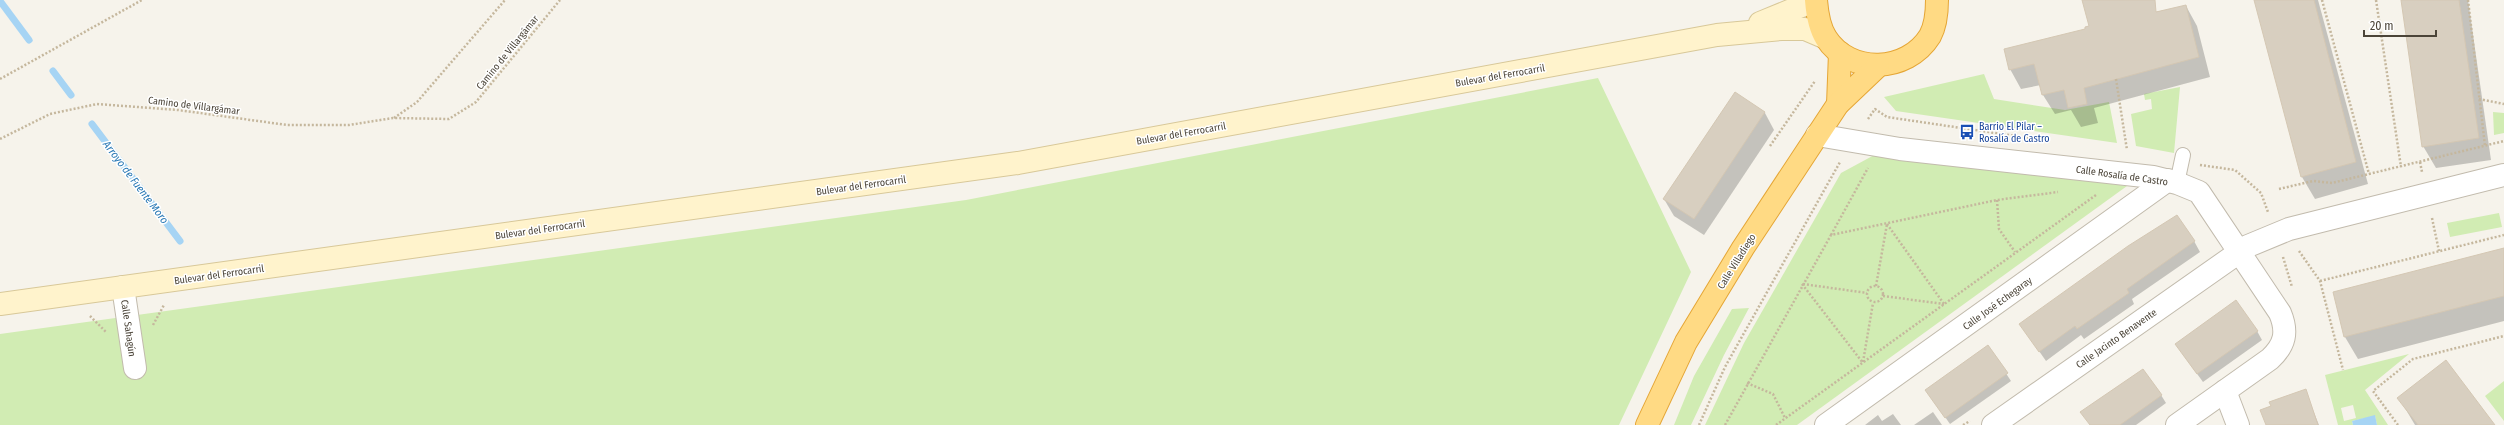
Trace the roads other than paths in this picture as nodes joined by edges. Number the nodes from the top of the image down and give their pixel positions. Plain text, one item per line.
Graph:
1 (1816, 0) edge
2 (1937, 0) edge
3 (1717, 35) junction
4 (1833, 46) junction
5 (1878, 66) junction
6 (1838, 104) junction
7 (1817, 135) junction
8 (2183, 155) dead end
9 (2504, 175) edge
10 (2173, 181) junction
11 (2238, 251) junction
12 (123, 287) junction
13 (0, 304) edge
14 (135, 368) dead end
15 (2225, 390) junction
16 (1648, 425) edge
17 (1826, 425) edge
18 (1993, 425) edge
19 (2177, 425) edge
20 (2238, 425) edge

1 - 3 main road, Bulevar del Ferrocarril
1 - 4 highway
2 - 5 highway
3 - 4 main road, Bulevar del Ferrocarril
3 - 12 main road, Bulevar del Ferrocarril
4 - 5 highway
4 - 6 highway
5 - 6 highway, Calle Villadiego
6 - 7 highway, Calle Villadiego
7 - 10 street, Calle Rosalía de Castro
7 - 16 highway, Calle Villadiego
8 - 10 lane
9 - 11 street
10 - 11 street, Calle Rosalía de Castro
10 - 17 street, Calle José Echegaray
11 - 15 street, Calle Rosalía de Castro
11 - 18 street, Calle Jacinto Benavente
12 - 13 main road, Bulevar del Ferrocarril
12 - 14 street, Calle Sahagún
15 - 19 street, Calle Rosalía de Castro
15 - 20 street

